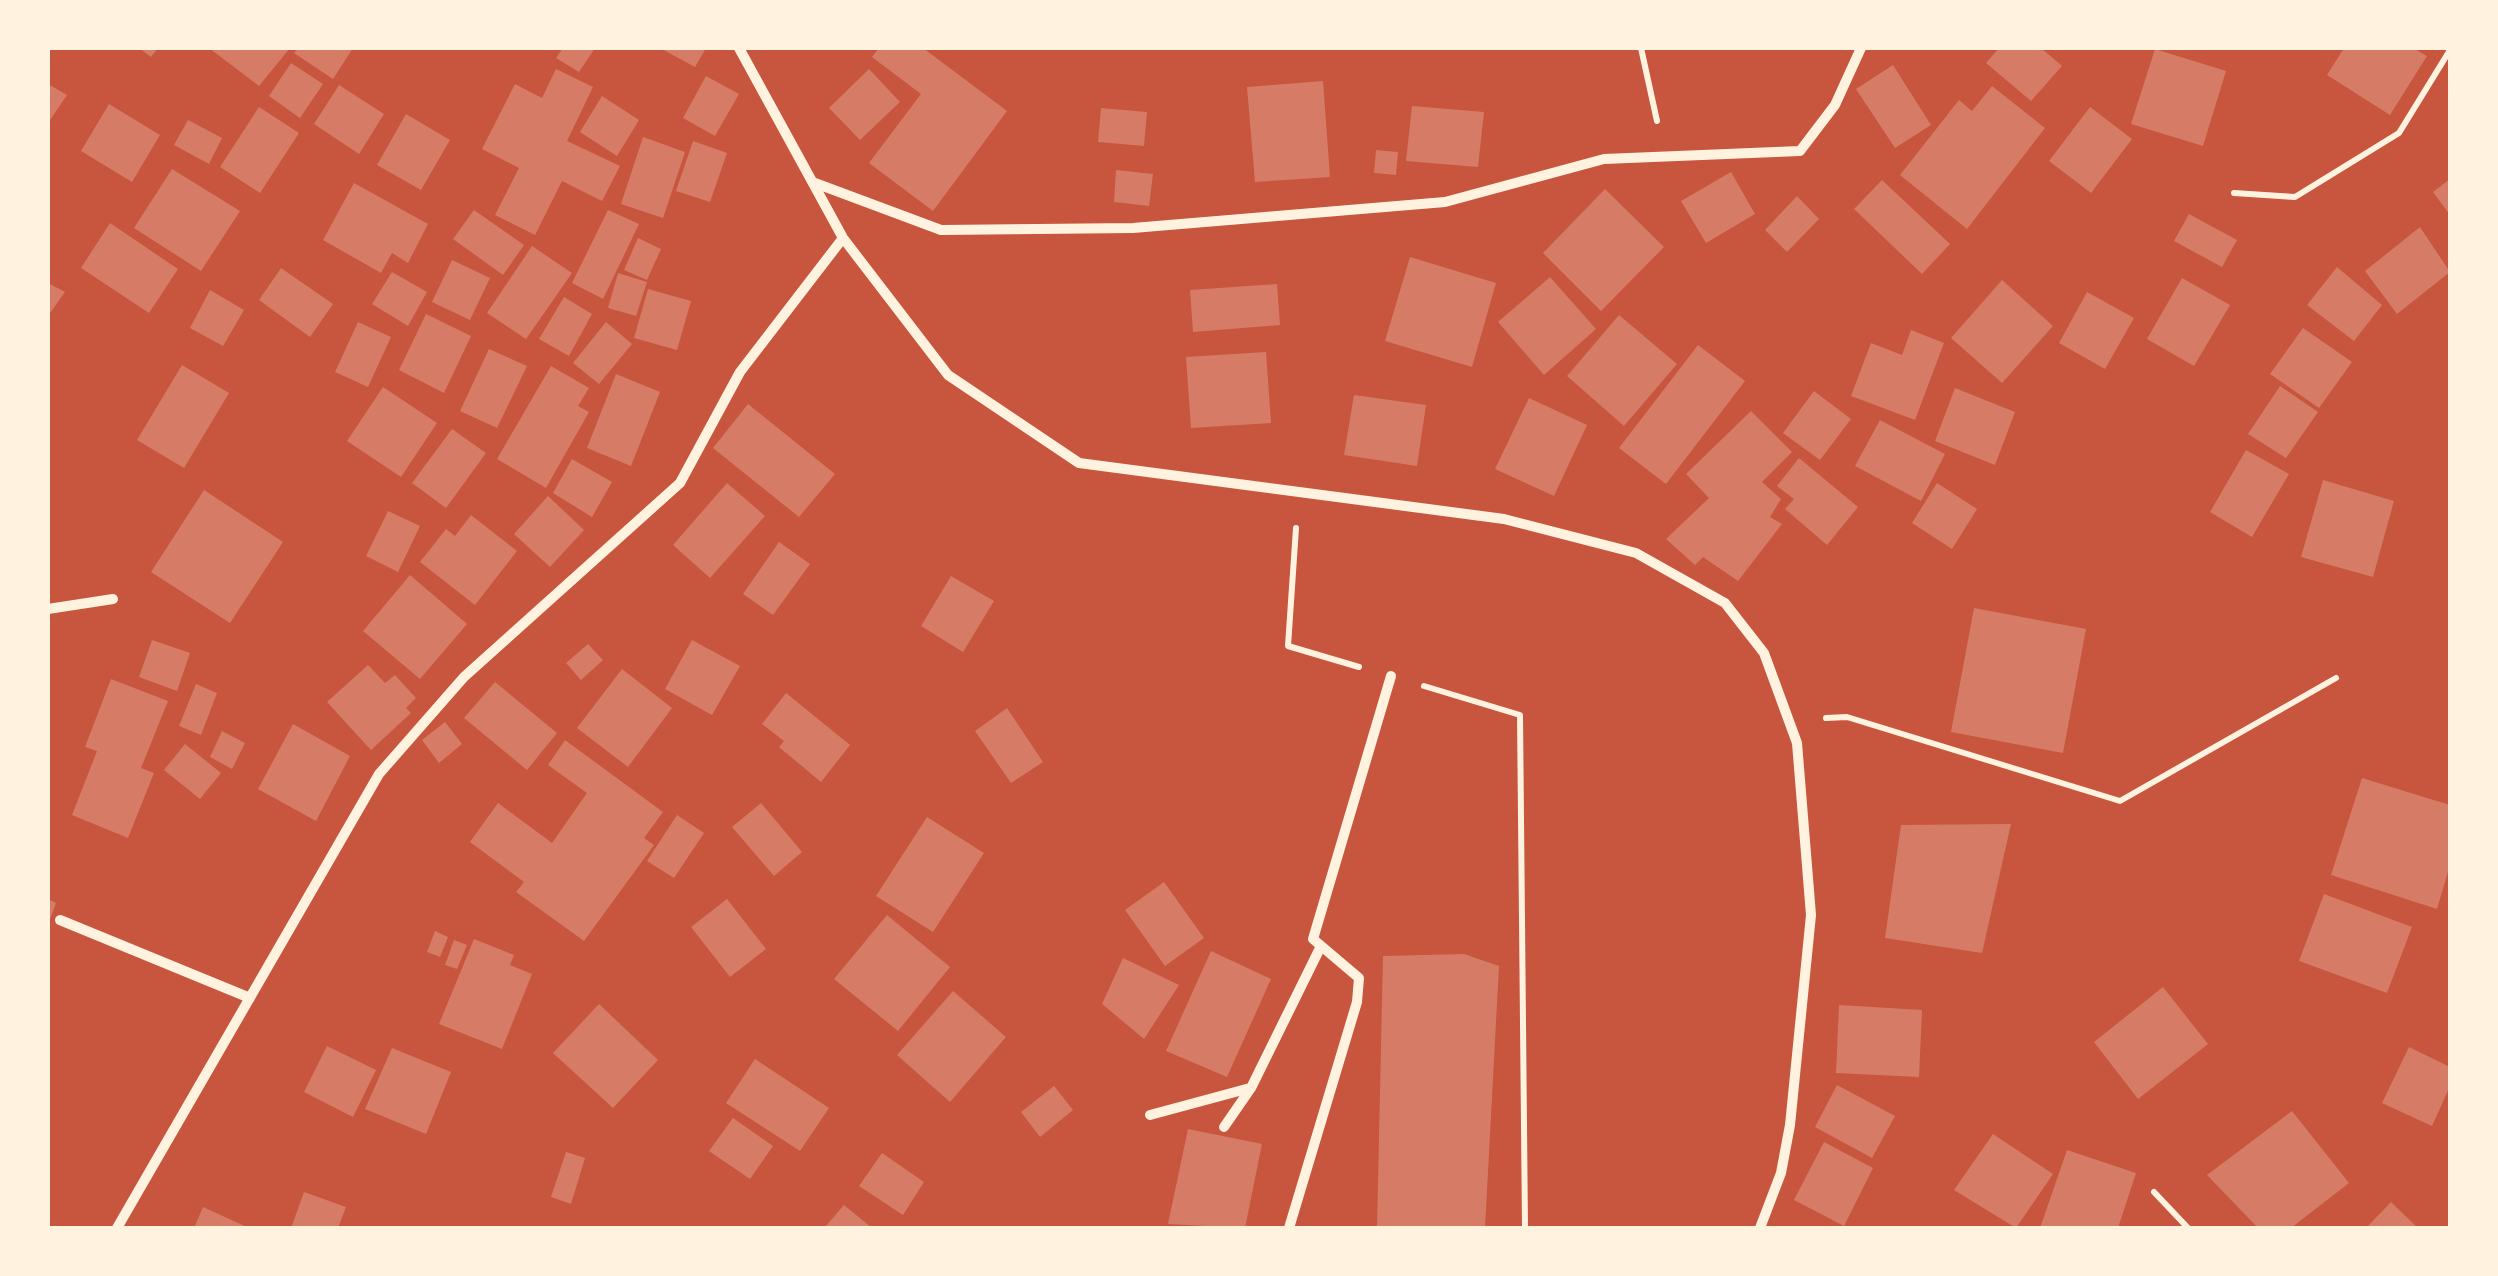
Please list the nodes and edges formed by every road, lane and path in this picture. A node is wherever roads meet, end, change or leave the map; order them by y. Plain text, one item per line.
1 (739, 48) edge
2 (1641, 48) edge
3 (1861, 48) edge
4 (2450, 50) edge
5 (1665, 156) junction
6 (814, 182) junction
7 (2234, 193) dead end
8 (843, 238) junction
9 (1299, 495) junction
10 (113, 600) dead end
11 (48, 609) edge
12 (1390, 676) junction
13 (2336, 678) dead end
14 (1790, 718) junction
15 (60, 920) dead end
16 (1321, 946) junction
17 (250, 998) junction
18 (1251, 1088) junction
19 (1150, 1115) dead end
20 (1224, 1126) dead end
21 (2154, 1192) dead end
22 (116, 1228) edge
23 (1290, 1228) edge
24 (1525, 1228) edge
25 (1760, 1228) edge
26 (2188, 1228) edge

1 - 6 street
2 - 5 path
3 - 5 street
4 - 7 path
5 - 6 street
6 - 8 street
8 - 9 street
8 - 17 street
9 - 12 path
9 - 14 street
10 - 11 street
12 - 16 street
12 - 24 path
13 - 14 path
14 - 25 street
15 - 17 street
16 - 18 street
16 - 23 street
17 - 22 street
18 - 19 street
18 - 20 street
21 - 26 path

